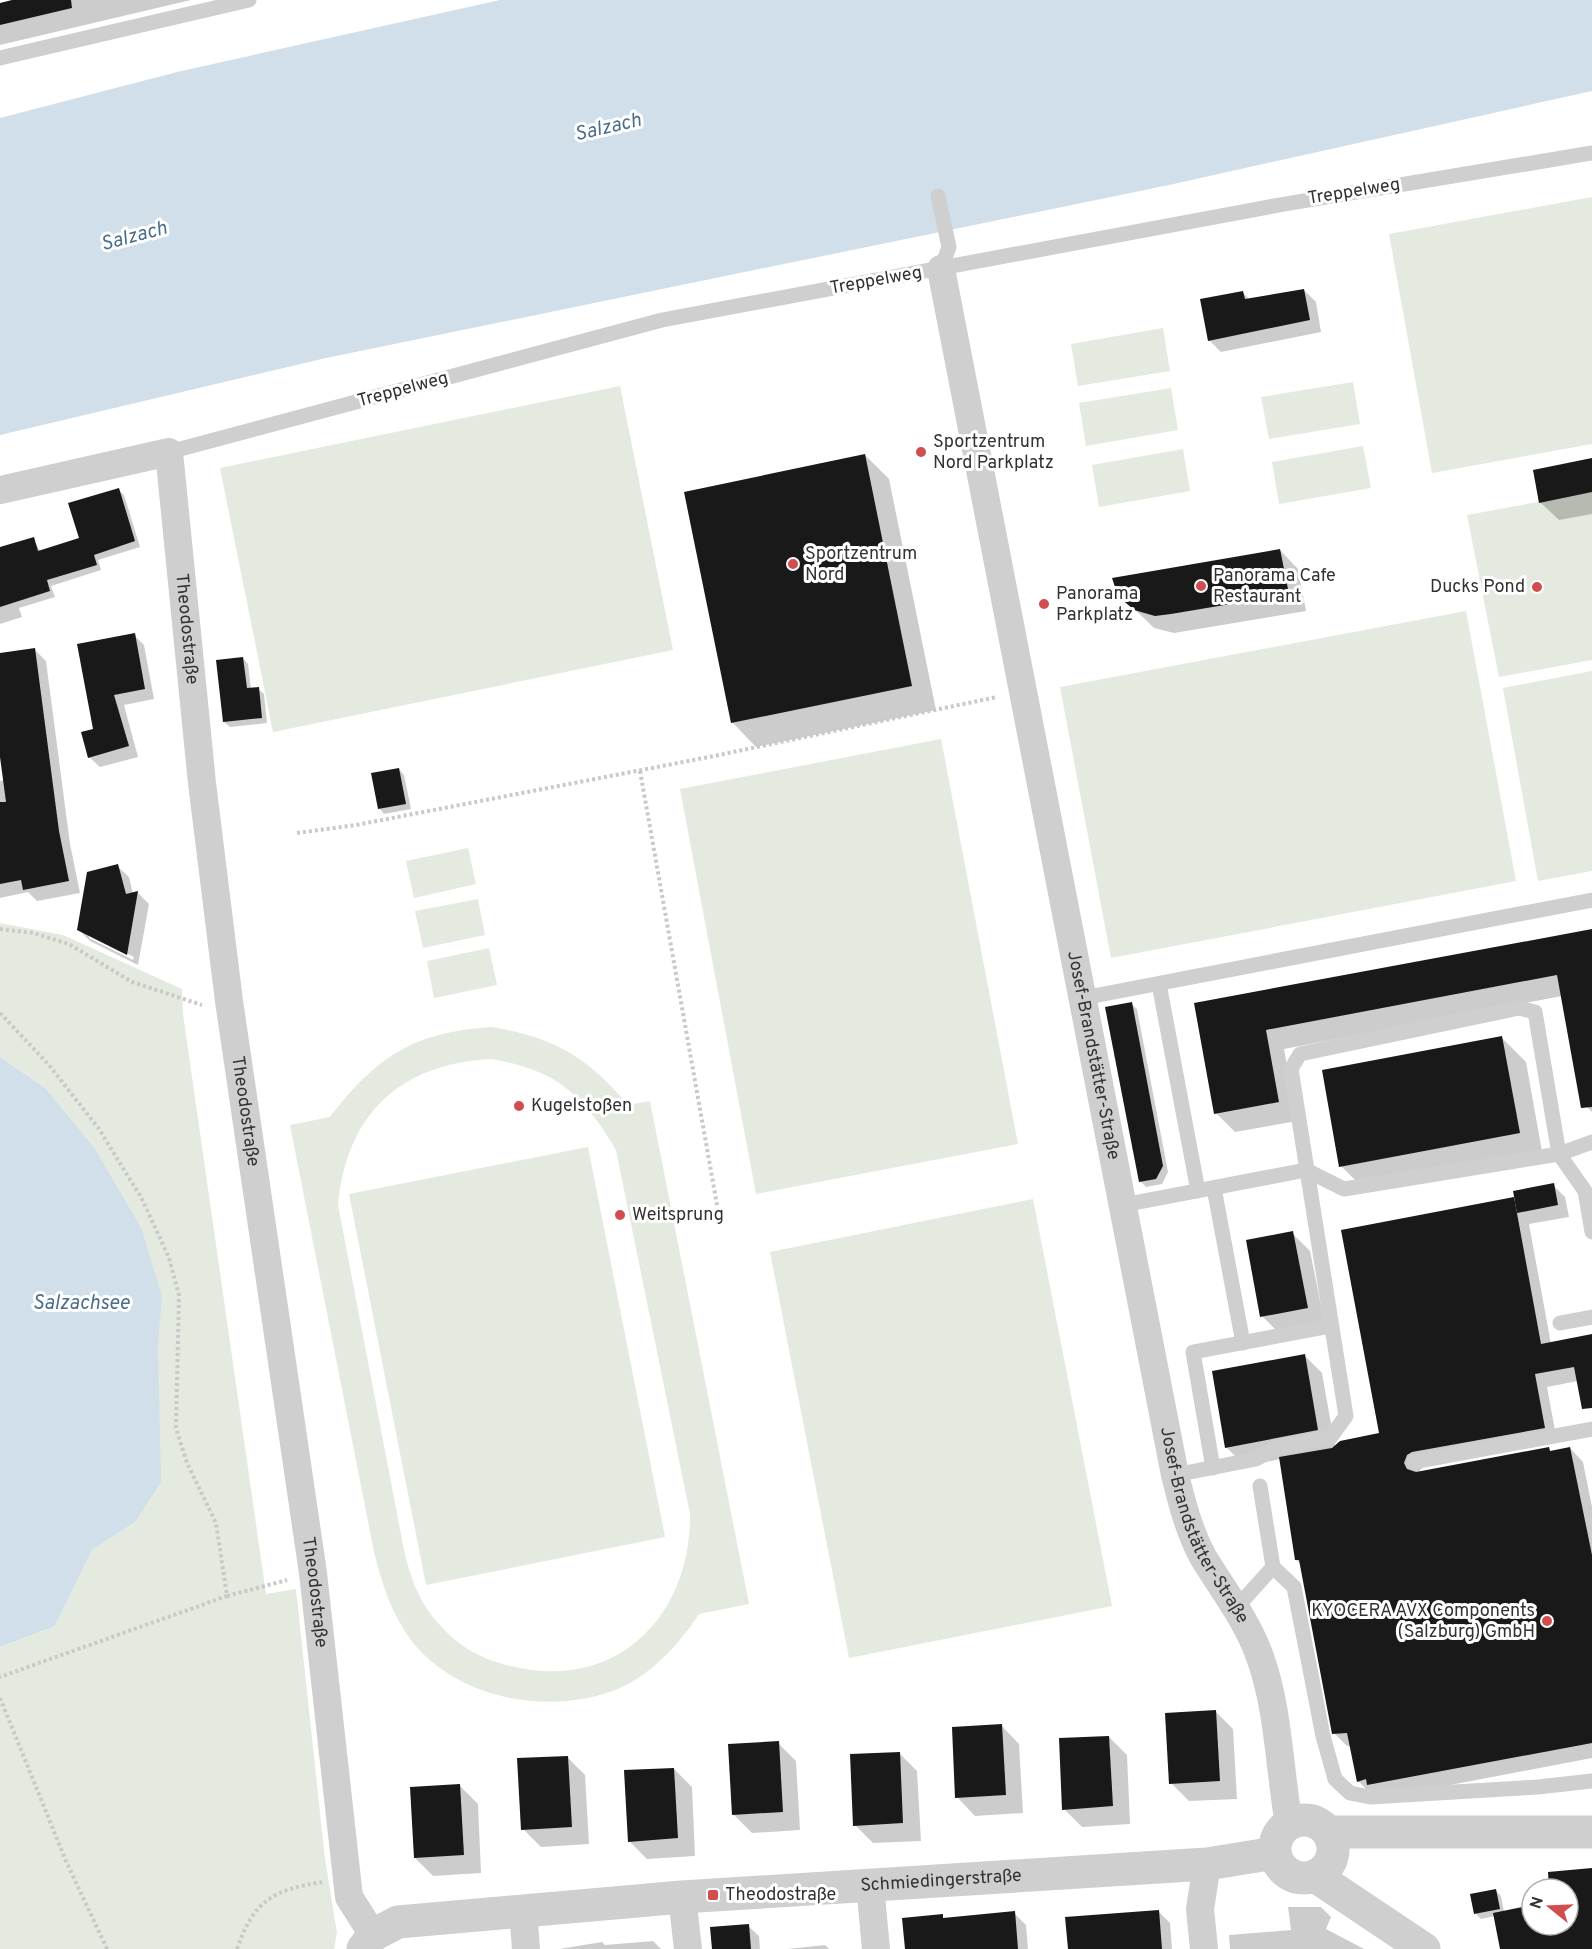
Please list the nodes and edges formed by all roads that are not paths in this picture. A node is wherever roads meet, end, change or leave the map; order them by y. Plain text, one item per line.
1 (249, 0) edge
2 (0, 58) edge
3 (1592, 153) edge
4 (938, 196) dead end
5 (941, 269) junction
6 (169, 452) junction
7 (0, 490) edge
8 (1592, 900) edge
9 (1159, 984) junction
10 (1083, 998) junction
11 (1592, 1142) edge
12 (1559, 1154) junction
13 (1306, 1170) junction
14 (1214, 1188) junction
15 (1198, 1191) junction
16 (1124, 1205) junction
17 (1592, 1232) edge
18 (1592, 1317) edge
19 (1560, 1323) dead end
20 (1331, 1326) junction
21 (1243, 1343) junction
22 (1592, 1429) edge
23 (1414, 1461) dead end
24 (1213, 1468) junction
25 (1174, 1475) junction
26 (1260, 1486) dead end
27 (1273, 1567) junction
28 (1237, 1607) junction
29 (1592, 1782) edge
30 (1289, 1824) junction
31 (1328, 1832) junction
32 (1592, 1832) edge
33 (1275, 1853) junction
34 (1207, 1864) junction
35 (1315, 1876) junction
36 (870, 1885) junction
37 (682, 1897) junction
38 (523, 1910) junction
39 (368, 1942) edge
40 (526, 1949) edge
41 (688, 1949) edge
42 (876, 1949) edge
43 (1204, 1949) edge
44 (1424, 1949) edge

1 - 2 lane
3 - 5 lane, Treppelweg
4 - 5 lane
5 - 6 lane, Treppelweg
5 - 10 street, Josef-Brandstätter-Straße
6 - 7 street
6 - 39 street, Theodostraße
8 - 9 lane
9 - 10 lane
9 - 15 lane
10 - 16 street, Josef-Brandstätter-Straße
11 - 12 lane
12 - 13 lane
12 - 13 lane
12 - 17 lane
13 - 14 lane
13 - 20 lane
14 - 15 lane
14 - 21 lane
15 - 16 lane
16 - 25 street, Josef-Brandstätter-Straße
18 - 19 lane
20 - 21 lane
20 - 24 lane
21 - 24 lane
22 - 23 lane
24 - 25 lane
25 - 28 street, Josef-Brandstätter-Straße
26 - 27 lane
27 - 28 lane
27 - 29 lane
28 - 30 street, Josef-Brandstätter-Straße
30 - 31 street
30 - 33 street
31 - 32 street
31 - 35 street
33 - 34 street, Schmiedingerstraße
33 - 35 street
34 - 36 street, Schmiedingerstraße
34 - 43 street
35 - 44 street
36 - 37 street, Schmiedingerstraße
36 - 42 street
37 - 38 street, Schmiedingerstraße
37 - 41 street
38 - 39 street, Schmiedingerstraße
38 - 40 street

